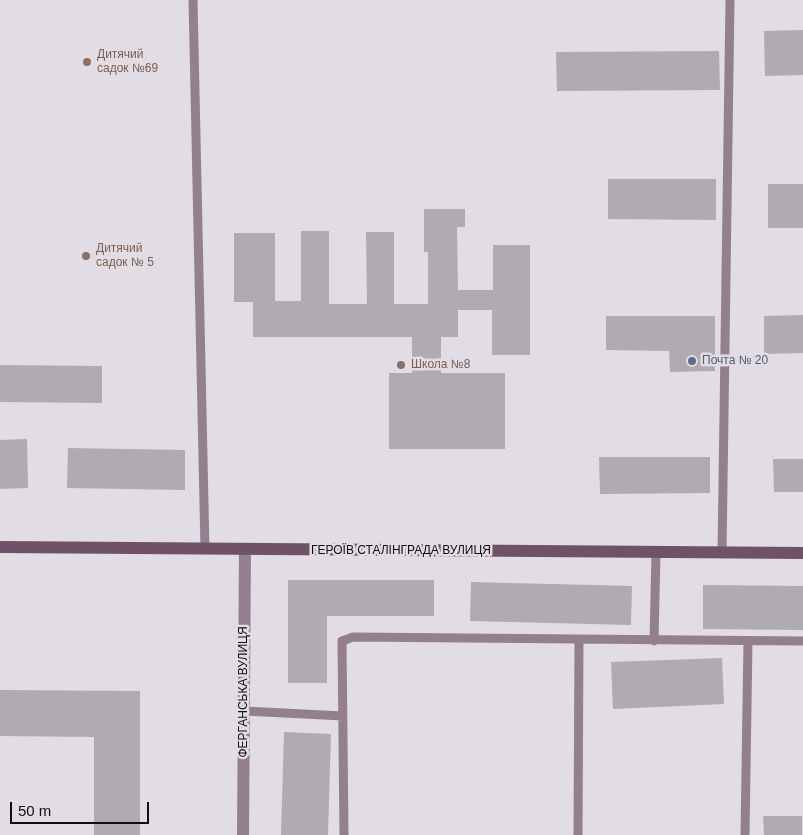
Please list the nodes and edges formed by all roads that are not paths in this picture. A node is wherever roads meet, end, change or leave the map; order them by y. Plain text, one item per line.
1 (193, 0) edge
2 (730, 0) edge
3 (0, 547) edge
4 (205, 549) junction
5 (245, 549) junction
6 (656, 552) junction
7 (722, 553) junction
8 (803, 553) edge
9 (579, 640) junction
10 (654, 641) junction
11 (748, 641) junction
12 (803, 641) edge
13 (244, 712) junction
14 (343, 716) junction
15 (243, 835) edge
16 (344, 835) edge
17 (578, 835) edge
18 (744, 835) edge

1 - 4 lane
2 - 7 lane
3 - 4 main road, ГЕРОЇВ СТАЛІНГРАДА ВУЛИЦЯ
4 - 5 main road, ГЕРОЇВ СТАЛІНГРАДА ВУЛИЦЯ
5 - 6 main road, ГЕРОЇВ СТАЛІНГРАДА ВУЛИЦЯ
5 - 13 street, ФЕРГАНСЬКА ВУЛИЦЯ
6 - 7 main road, ГЕРОЇВ СТАЛІНГРАДА ВУЛИЦЯ
6 - 10 lane
7 - 8 main road, ГЕРОЇВ СТАЛІНГРАДА ВУЛИЦЯ
9 - 10 lane
9 - 14 lane
9 - 17 lane
10 - 11 lane
11 - 12 lane
11 - 18 lane
13 - 14 lane
13 - 15 street, ФЕРГАНСЬКА ВУЛИЦЯ
14 - 16 lane

